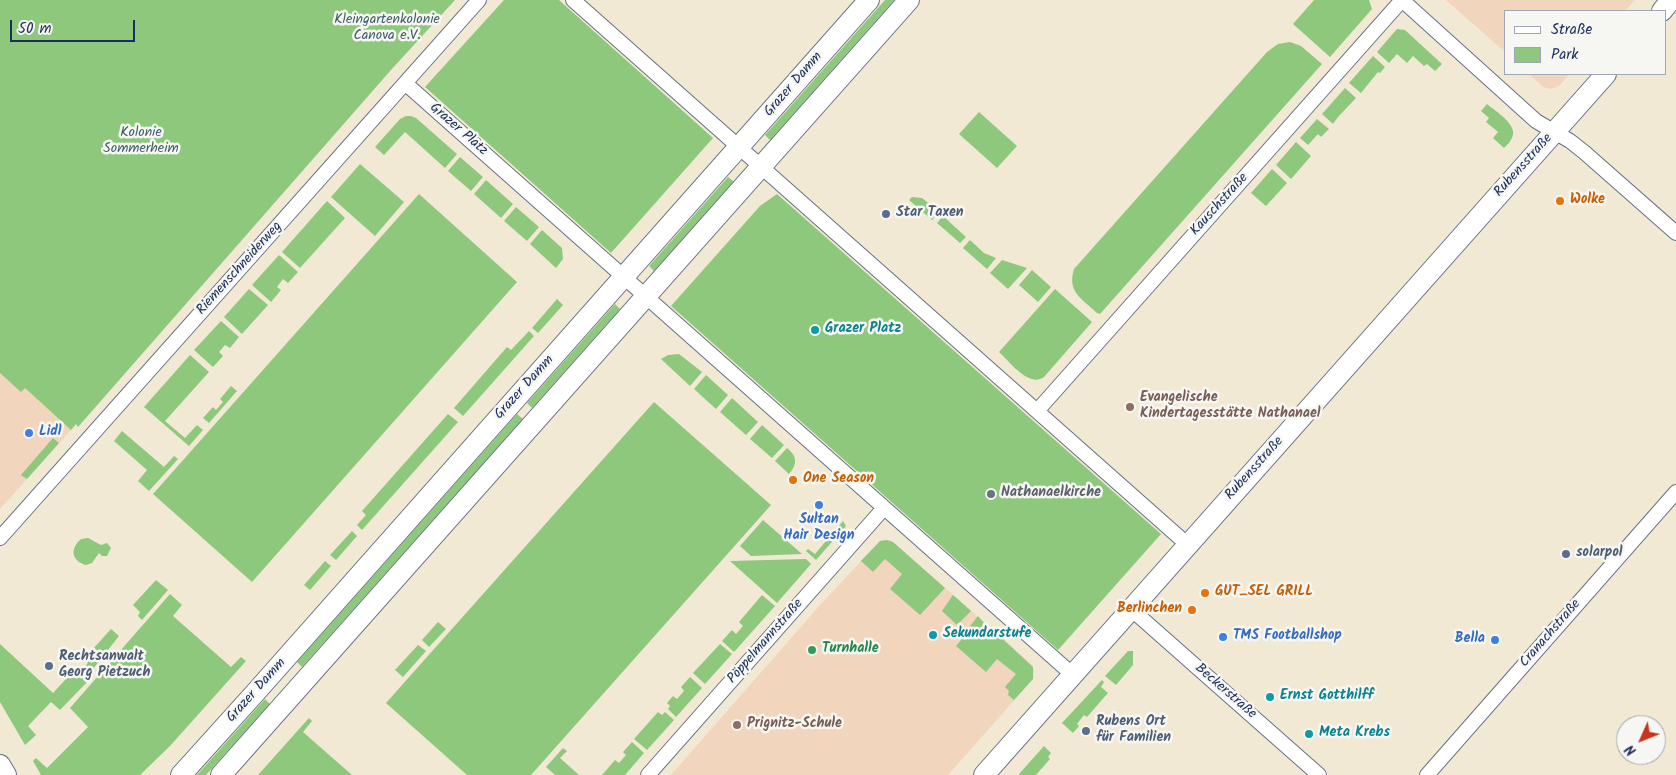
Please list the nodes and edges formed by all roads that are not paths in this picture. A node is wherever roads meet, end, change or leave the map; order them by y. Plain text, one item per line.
1 (479, 0) edge
2 (573, 0) edge
3 (869, 0) edge
4 (910, 0) edge
5 (1402, 0) edge
6 (1672, 0) edge
7 (1663, 10) edge
8 (1605, 75) edge
9 (405, 83) junction
10 (1555, 132) junction
11 (740, 147) junction
12 (761, 166) junction
13 (1676, 233) edge
14 (624, 277) junction
15 (646, 296) junction
16 (1037, 411) junction
17 (1676, 492) edge
18 (884, 508) junction
19 (0, 538) edge
20 (1188, 546) junction
21 (1131, 610) junction
22 (272, 674) junction
23 (1073, 675) junction
24 (294, 693) junction
25 (0, 765) edge
26 (6, 775) edge
27 (181, 775) edge
28 (222, 775) edge
29 (648, 775) edge
30 (984, 775) edge
31 (1319, 775) edge
32 (1427, 775) edge

1 - 9 street, Riemenschneiderweg
2 - 11 street
3 - 11 main road, Grazer Damm
4 - 12 main road, Grazer Damm
5 - 10 street
5 - 16 street, Kauschstraße
6 - 7 main road
8 - 10 main road, Rubensstraße
9 - 14 street, Grazer Platz
9 - 19 street, Riemenschneiderweg
10 - 13 street
10 - 20 main road, Rubensstraße
11 - 12 street
11 - 14 main road, Grazer Damm
12 - 15 main road, Grazer Damm
12 - 16 street
14 - 15 street, Grazer Platz
14 - 22 main road, Grazer Damm
15 - 18 street, Grazer Platz
15 - 24 main road, Grazer Damm
16 - 20 street
17 - 32 street, Cranachstraße
18 - 23 street, Grazer Platz
18 - 29 street, Pöppelmannstraße
20 - 21 main road, Rubensstraße
21 - 23 main road, Rubensstraße
21 - 31 street, Beckerstraße
22 - 24 main road
22 - 27 main road, Grazer Damm
23 - 30 main road, Rubensstraße
24 - 28 main road, Grazer Damm
25 - 26 main road

